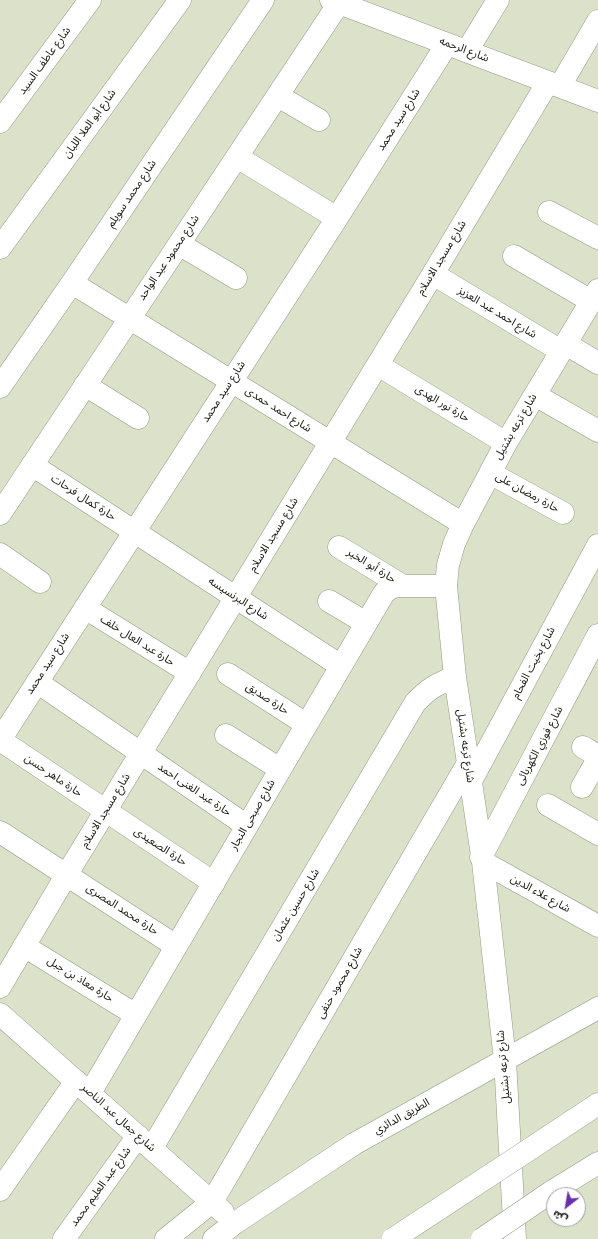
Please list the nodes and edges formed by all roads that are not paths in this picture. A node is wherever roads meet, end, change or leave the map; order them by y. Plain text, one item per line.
1 (90, 0) edge
2 (180, 0) edge
3 (263, 0) edge
4 (498, 0) edge
5 (335, 2) edge
6 (369, 6) edge
7 (598, 21) edge
8 (457, 48) junction
9 (554, 84) junction
10 (278, 96) junction
11 (598, 101) edge
12 (319, 120) dead end
13 (0, 122) edge
14 (237, 157) junction
15 (549, 212) dead end
16 (337, 218) junction
17 (598, 238) edge
18 (179, 244) junction
19 (0, 248) edge
20 (514, 256) dead end
21 (433, 274) junction
22 (236, 278) dead end
23 (72, 283) junction
24 (594, 296) edge
25 (129, 319) junction
26 (564, 347) junction
27 (598, 363) edge
28 (378, 365) junction
29 (231, 382) junction
30 (85, 385) junction
31 (0, 387) edge
32 (535, 395) junction
33 (138, 418) dead end
34 (598, 431) edge
35 (330, 443) junction
36 (506, 443) junction
37 (32, 465) junction
38 (490, 473) junction
39 (563, 513) dead end
40 (0, 514) edge
41 (463, 524) junction
42 (134, 531) junction
43 (598, 545) edge
44 (339, 547) dead end
45 (0, 554) edge
46 (40, 582) dead end
47 (402, 586) junction
48 (446, 586) junction
49 (236, 597) junction
50 (329, 601) dead end
51 (85, 608) junction
52 (366, 623) junction
53 (598, 635) edge
54 (341, 666) junction
55 (190, 673) junction
56 (228, 674) dead end
57 (456, 677) junction
58 (37, 682) junction
59 (306, 724) junction
60 (226, 735) dead end
61 (0, 740) edge
62 (141, 753) junction
63 (593, 754) edge
64 (280, 769) junction
65 (469, 772) junction
66 (582, 786) dead end
67 (548, 805) dead end
68 (106, 811) junction
69 (247, 826) junction
70 (0, 832) edge
71 (598, 834) edge
72 (482, 860) junction
73 (67, 874) junction
74 (214, 882) junction
75 (598, 926) edge
76 (24, 946) junction
77 (176, 946) junction
78 (0, 987) edge
79 (598, 1008) edge
80 (136, 1015) junction
81 (3, 1024) edge
82 (505, 1060) junction
83 (83, 1087) junction
84 (598, 1104) edge
85 (145, 1142) junction
86 (598, 1163) edge
87 (0, 1190) edge
88 (212, 1202) junction
89 (235, 1223) junction
90 (64, 1239) edge
91 (166, 1239) edge
92 (214, 1239) edge
93 (393, 1239) edge
94 (482, 1239) edge
95 (516, 1239) edge

1 - 13 main road, شارع عاطف السيد
2 - 19 main road, شارع أبو العلا اللبان
3 - 23 main road, شارع محمد سويلم
4 - 8 main road, شارع سيد محمد
5 - 6 main road, شارع الرحمه
5 - 10 main road, شارع محمود عبد الواحد
6 - 8 main road, شارع الرحمه
7 - 9 main road, شارع مسجد الاسلام
8 - 9 main road, شارع الرحمه
8 - 16 main road, شارع سيد محمد
9 - 11 main road, شارع الرحمه
9 - 21 main road, شارع مسجد الاسلام
10 - 12 main road
10 - 14 main road, شارع محمود عبد الواحد
14 - 16 main road
14 - 18 main road, شارع محمود عبد الواحد
15 - 17 main road
16 - 29 main road, شارع سيد محمد
18 - 22 main road
18 - 25 main road, شارع محمود عبد الواحد
20 - 24 main road
21 - 26 main road, شارع احمد عبد العزيز
21 - 28 main road, شارع مسجد الاسلام
23 - 25 main road, شارع احمد حمدى
23 - 31 main road, شارع محمد سويلم
24 - 26 main road, شارع ترعه بشتيل
25 - 29 main road, شارع احمد حمدى
25 - 30 main road, شارع محمود عبد الواحد
26 - 27 main road, شارع احمد عبد العزيز
26 - 32 main road, شارع ترعه بشتيل
28 - 35 main road, شارع مسجد الاسلام
28 - 36 main road, حارة نور الهدى
29 - 35 main road, شارع احمد حمدى
29 - 42 main road, شارع سيد محمد
30 - 33 main road
30 - 37 main road, شارع محمود عبد الواحد
32 - 34 main road
32 - 36 main road, شارع ترعه بشتيل
35 - 41 main road, شارع احمد حمدى
35 - 49 main road, شارع مسجد الاسلام
36 - 38 main road, شارع ترعه بشتيل
37 - 40 main road, شارع محمود عبد الواحد
37 - 42 main road, حارة كمال فرحات
38 - 39 main road, حارة رمضان على
38 - 41 main road, شارع ترعه بشتيل
41 - 48 main road, شارع ترعه بشتيل
42 - 49 main road, شارع البرنسيسه
42 - 51 main road, شارع سيد محمد
43 - 65 main road, شارع بخيت الفحام
44 - 47 main road, حارة أبو الخير
45 - 46 main road
47 - 48 main road, شارع صبحى النجار
47 - 52 main road, شارع صبحى النجار
48 - 57 main road, شارع ترعه بشتيل
49 - 54 main road, شارع البرنسيسه
49 - 55 main road, شارع مسجد الاسلام
50 - 52 main road
51 - 55 main road, حارة عبد العال خلف
51 - 58 main road, شارع سيد محمد
52 - 54 main road, شارع صبحى النجار
53 - 72 main road, شارع فوزي الكهربائى
54 - 59 main road, شارع صبحى النجار
55 - 62 main road, شارع مسجد الاسلام
56 - 59 main road, حارة صديق
57 - 65 main road, شارع ترعه بشتيل
57 - 85 main road, شارع حسين عثمان
58 - 61 main road, شارع سيد محمد
58 - 62 main road, حارة عبد الغنى احمد
59 - 64 main road, شارع صبحى النجار
60 - 64 main road
61 - 68 main road, حارة ماهر حسن
62 - 68 main road, شارع مسجد الاسلام
62 - 69 main road, حارة عبد الغنى احمد
63 - 66 main road
64 - 69 main road, شارع صبحى النجار
65 - 72 main road, شارع ترعه بشتيل
65 - 88 main road, شارع محمود حنفى
67 - 71 main road
68 - 73 main road, شارع مسجد الاسلام
68 - 74 main road, حارة الصعيدى
69 - 74 main road, شارع صبحى النجار
70 - 73 main road, حارة محمد المصرى
72 - 75 main road, شارع علاء الدين
72 - 82 main road, شارع ترعه بشتيل
73 - 76 main road, شارع مسجد الاسلام
73 - 77 main road, حارة محمد المصرى
74 - 77 main road, شارع صبحى النجار
76 - 78 main road, شارع مسجد الاسلام
76 - 80 main road, حارة معاذ بن جبل
77 - 80 main road, شارع صبحى النجار
79 - 82 main road, الطريق الدائري
80 - 83 main road, شارع صبحى النجار
81 - 83 main road, شارع جمال عبد الناصر
82 - 89 main road, الطريق الدائري
82 - 95 main road, شارع ترعه بشتيل
83 - 85 main road, شارع جمال عبد الناصر
83 - 87 main road, شارع صبحى النجار
84 - 93 main road, bridge
85 - 88 main road, شارع جمال عبد الناصر
85 - 90 main road, شارع عبد العليم محمد
86 - 94 main road, bridge
88 - 89 main road, شارع جمال عبد الناصر
88 - 91 main road
89 - 92 main road, الطريق الدائري

